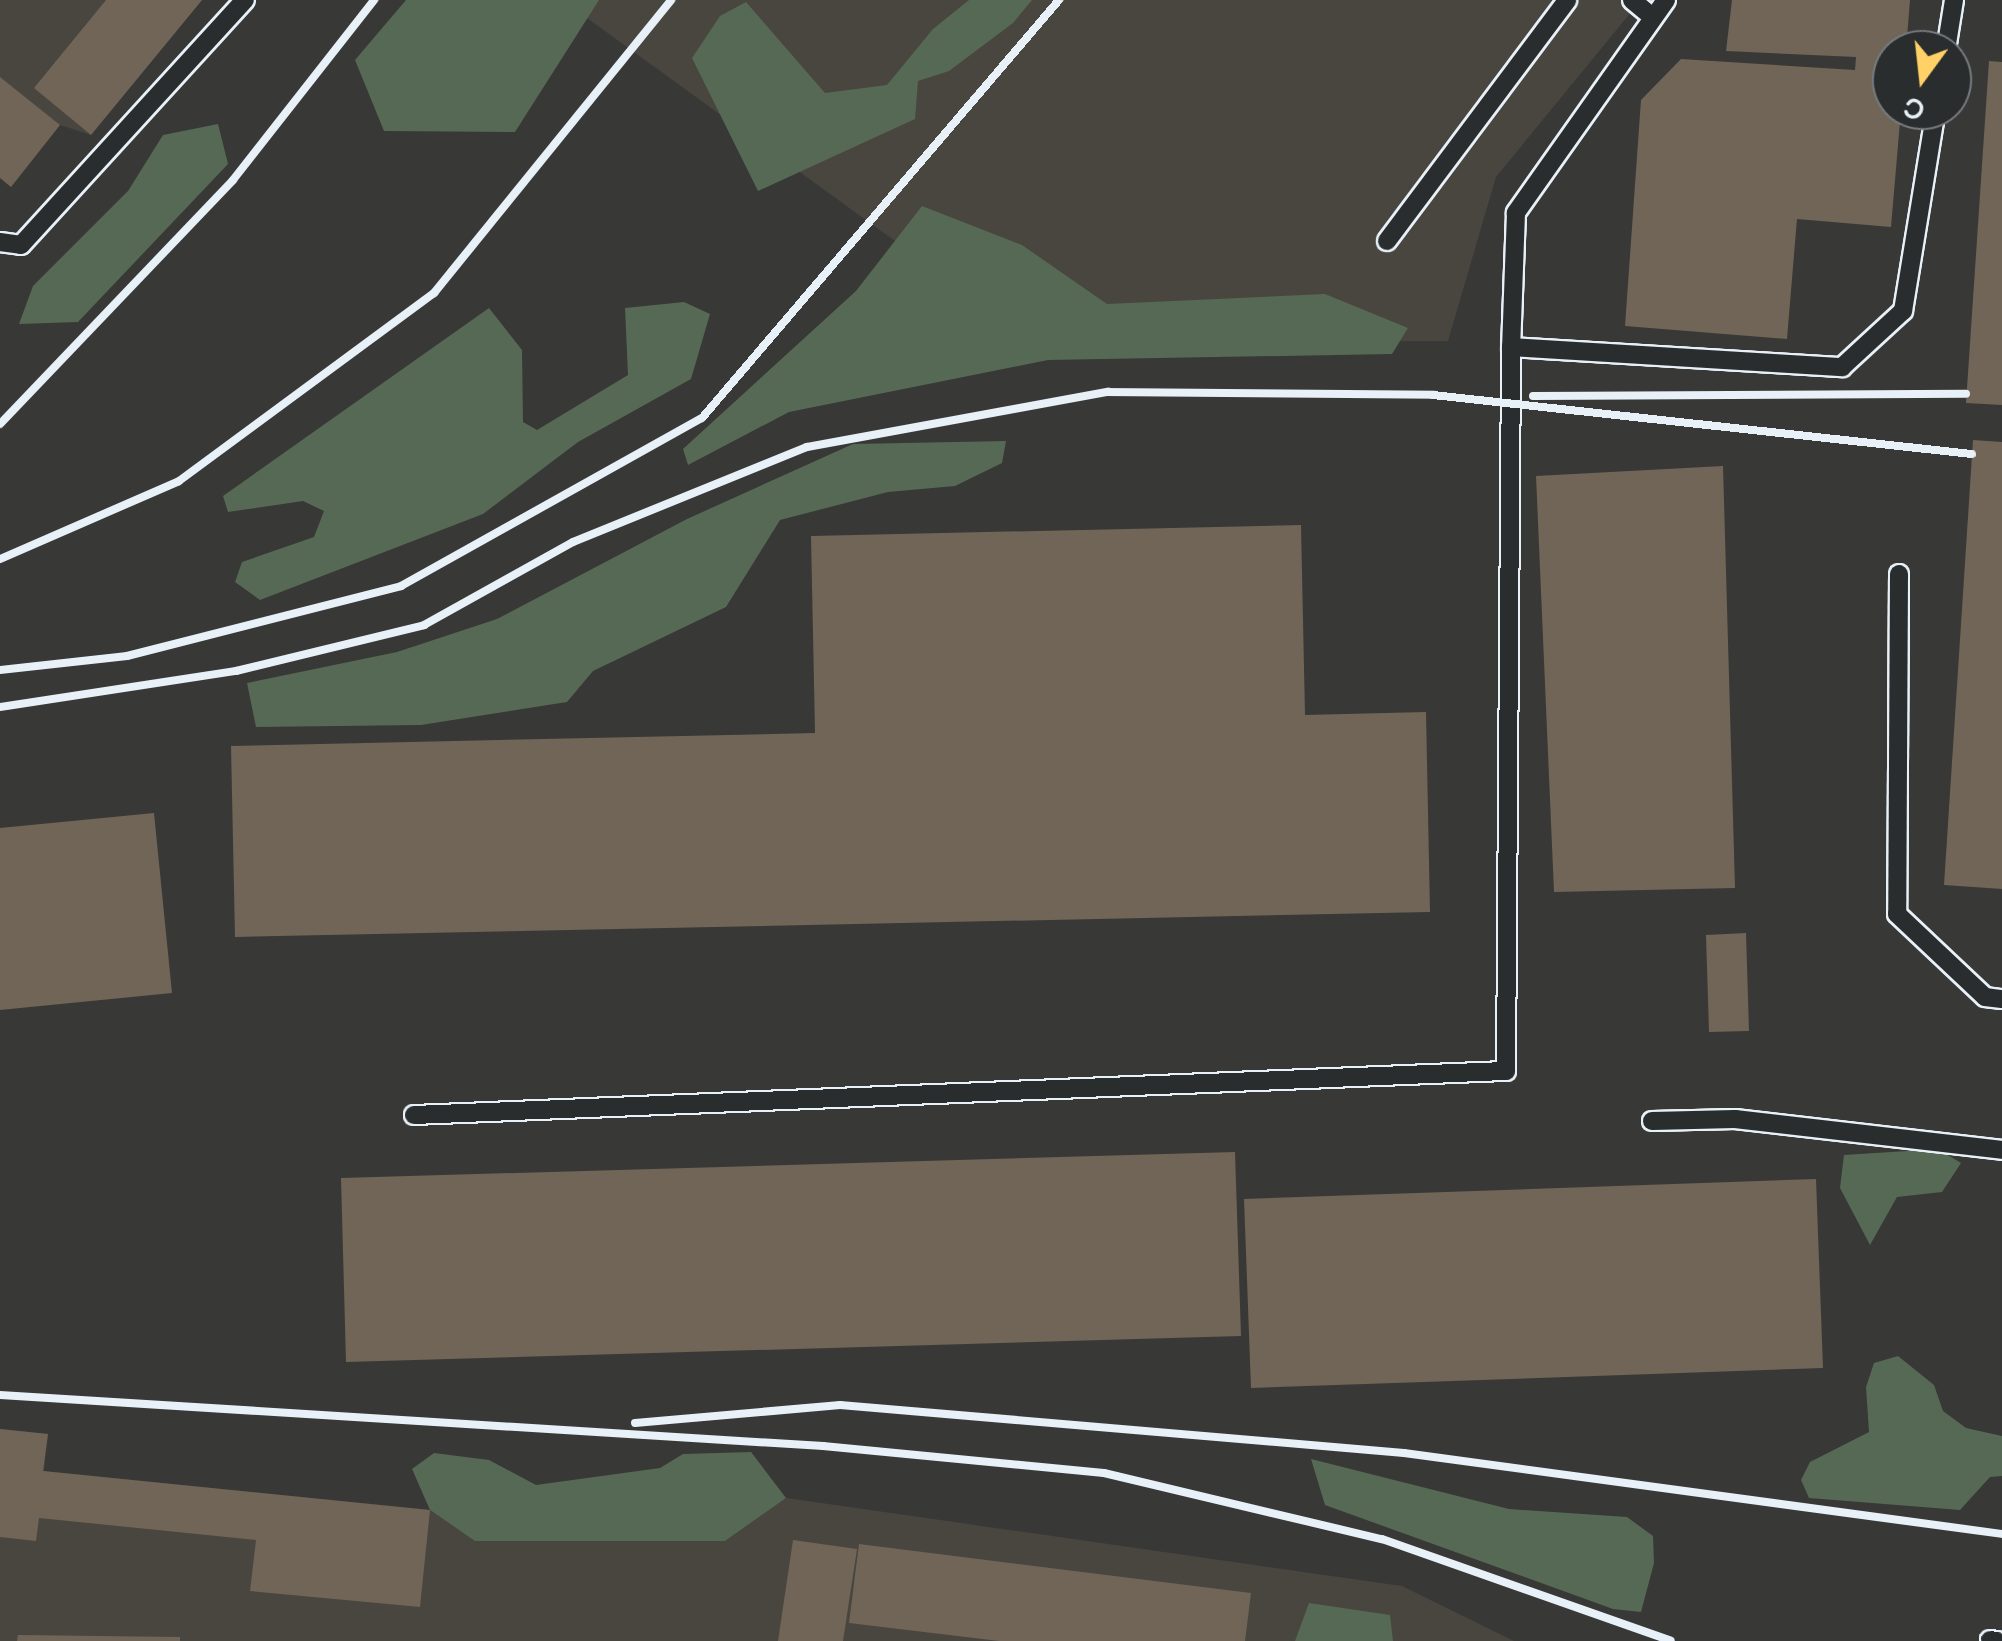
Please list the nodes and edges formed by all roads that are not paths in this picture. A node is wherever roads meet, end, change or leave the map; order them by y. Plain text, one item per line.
1 (244, 0) edge
2 (1567, 0) edge
3 (1632, 0) edge
4 (1666, 0) edge
5 (1954, 0) edge
6 (1652, 17) junction
7 (1949, 30) edge
8 (1933, 130) edge
9 (1387, 241) dead end
10 (0, 242) edge
11 (1512, 347) junction
12 (1899, 574) dead end
13 (2002, 999) edge
14 (414, 1115) dead end
15 (1652, 1121) dead end
16 (2002, 1150) edge

1 - 10 lane
2 - 9 lane
3 - 6 lane
4 - 6 lane
5 - 7 lane
6 - 11 lane
8 - 11 lane
11 - 14 lane
12 - 13 lane
15 - 16 lane

